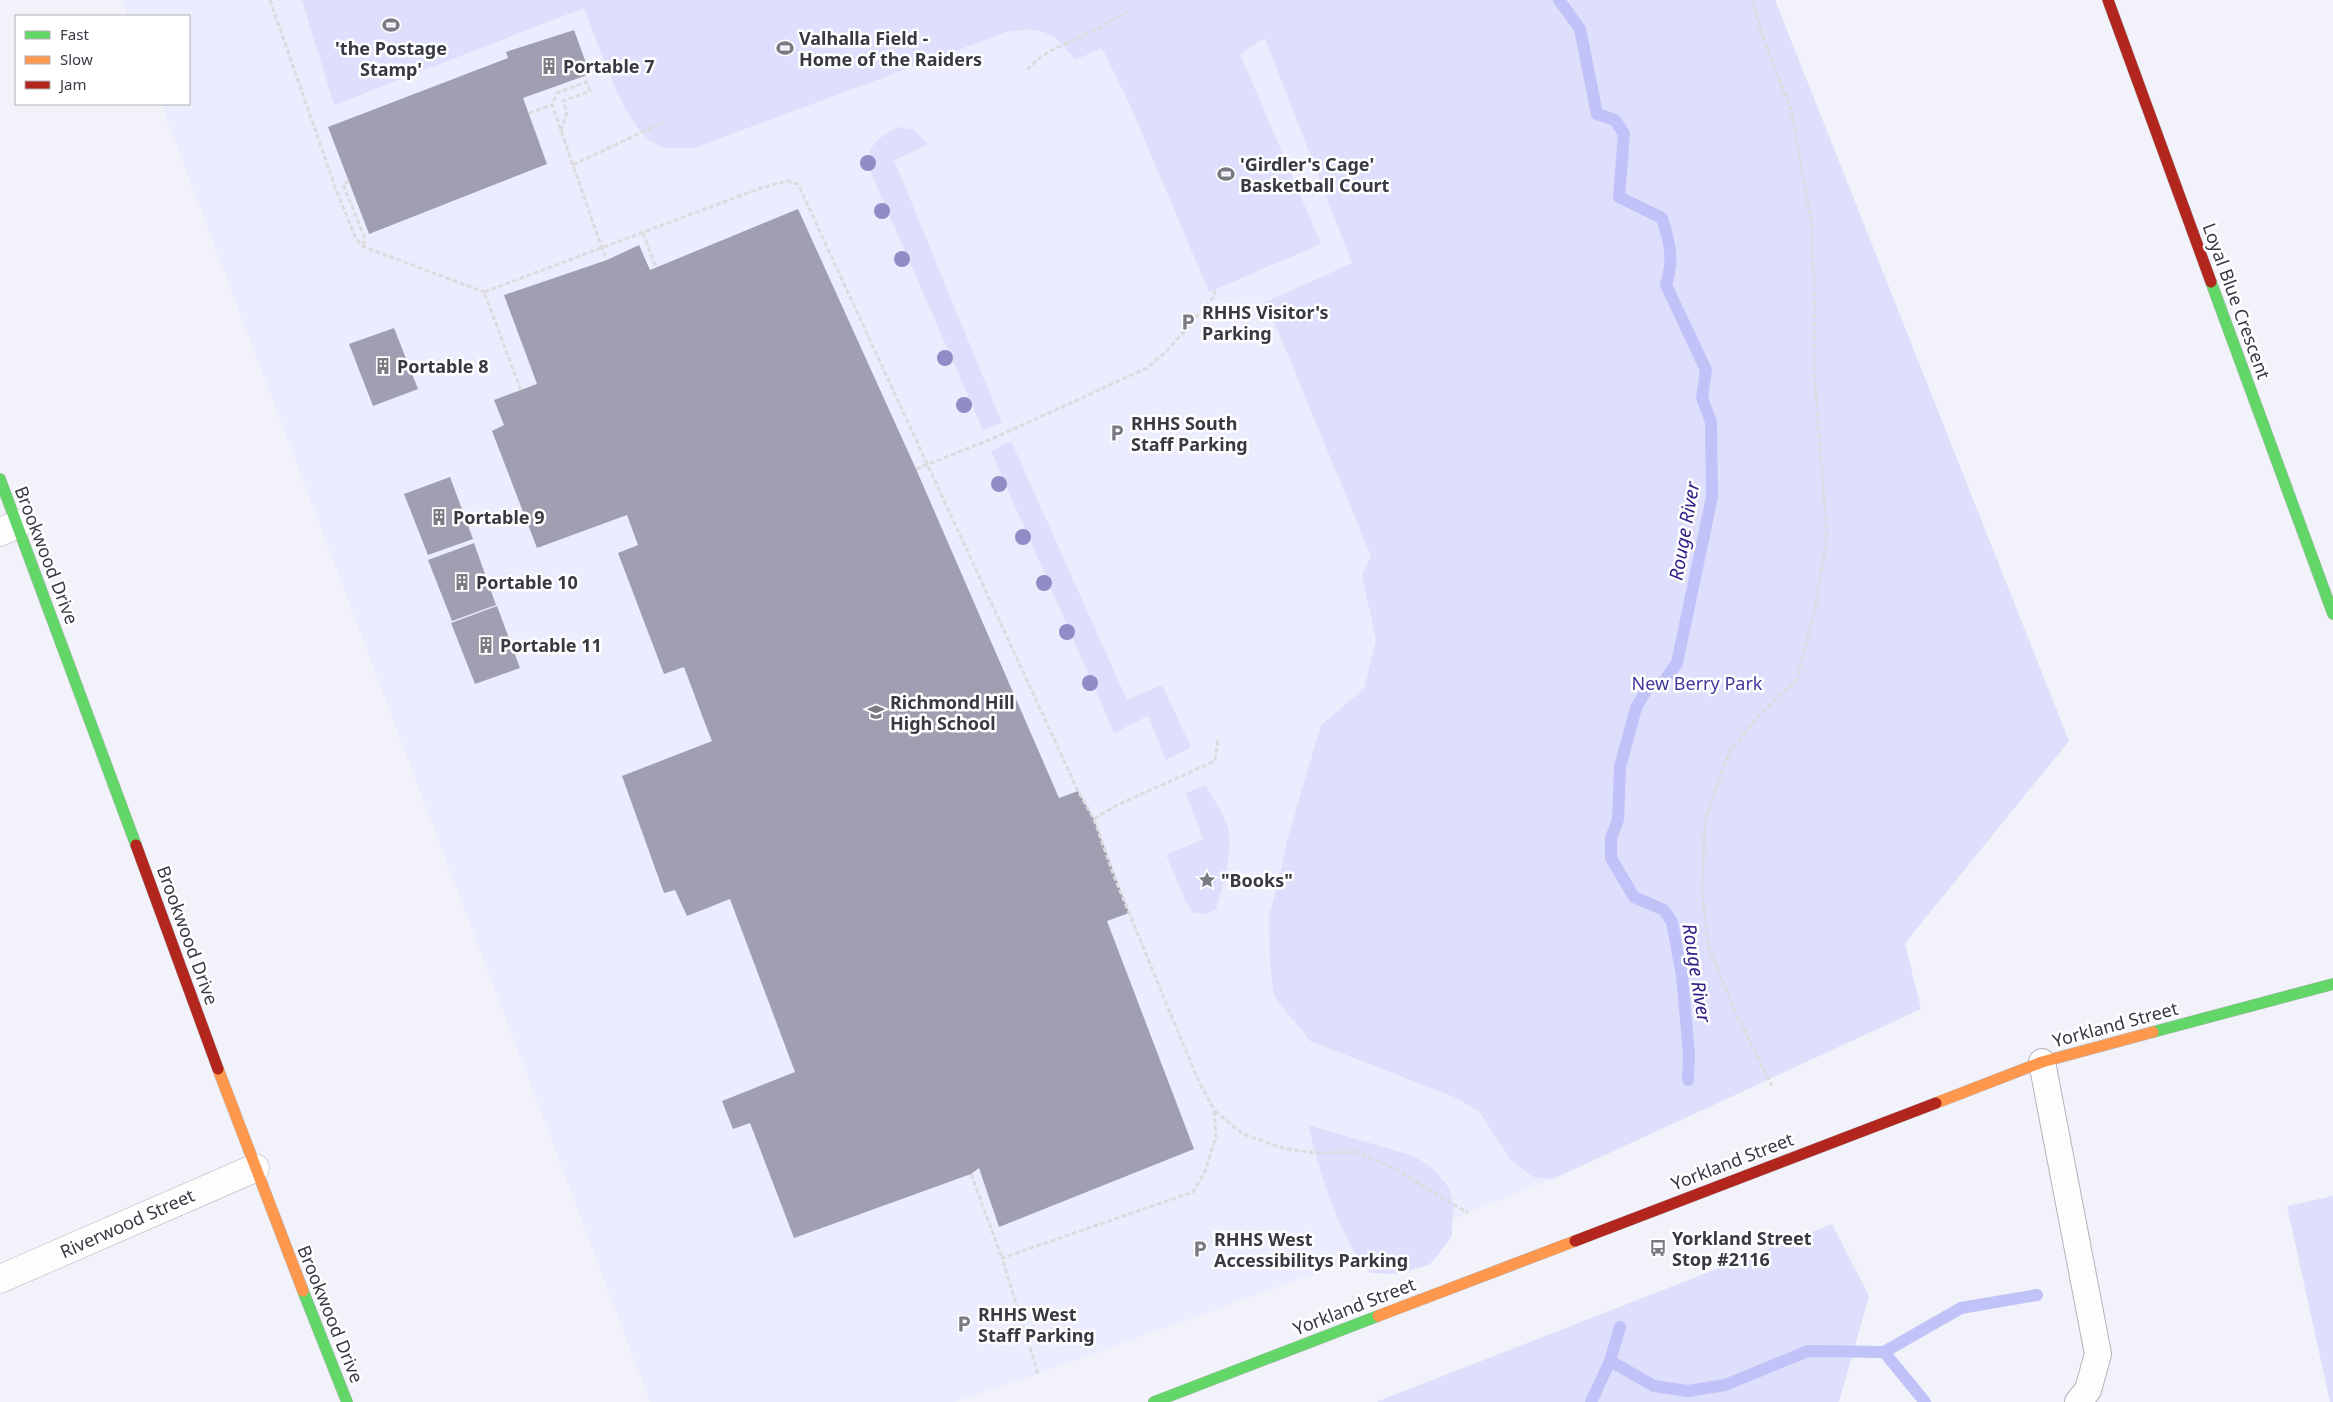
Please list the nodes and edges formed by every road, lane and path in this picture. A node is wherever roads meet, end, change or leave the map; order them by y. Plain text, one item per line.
1 (270, 0) edge
2 (1752, 0) edge
3 (2108, 0) edge
4 (1127, 12) dead end
5 (1027, 70) dead end
6 (552, 105) junction
7 (529, 113) dead end
8 (663, 122) dead end
9 (561, 132) junction
10 (573, 165) junction
11 (349, 181) dead end
12 (343, 184) junction
13 (334, 187) junction
14 (643, 232) junction
15 (364, 247) junction
16 (602, 248) junction
17 (607, 260) dead end
18 (656, 268) dead end
19 (1214, 290) dead end
20 (484, 292) junction
21 (521, 390) dead end
22 (928, 464) junction
23 (916, 469) dead end
24 (0, 479) edge
25 (9, 528) edge
26 (2333, 614) edge
27 (1218, 739) dead end
28 (1094, 818) junction
29 (2333, 984) edge
30 (2042, 1062) junction
31 (1772, 1086) dead end
32 (1214, 1110) junction
33 (255, 1168) junction
34 (971, 1174) dead end
35 (1468, 1212) dead end
36 (1002, 1258) junction
37 (0, 1279) edge
38 (1038, 1374) dead end
39 (347, 1402) edge
40 (1154, 1402) edge
41 (2078, 1402) edge

1 - 13 path
2 - 31 path
3 - 26 street, Loyal Blue Crescent
4 - 5 path
6 - 7 path
6 - 9 path
6 - 9 path
8 - 10 path
9 - 10 path
10 - 16 path
11 - 12 path
12 - 13 path
12 - 15 path
13 - 15 path
14 - 16 path
14 - 18 path
14 - 22 path
15 - 20 path
16 - 17 path
16 - 20 path
19 - 22 path
20 - 21 path
22 - 23 path
22 - 28 path
24 - 25 street, Brookwood Drive
25 - 33 street, Brookwood Drive
27 - 28 path
28 - 32 path
29 - 30 street, Yorkland Street
30 - 40 street, Yorkland Street
30 - 41 lane
32 - 35 path
32 - 36 path
33 - 37 street, Riverwood Street
33 - 39 street, Brookwood Drive
34 - 36 path
36 - 38 path

